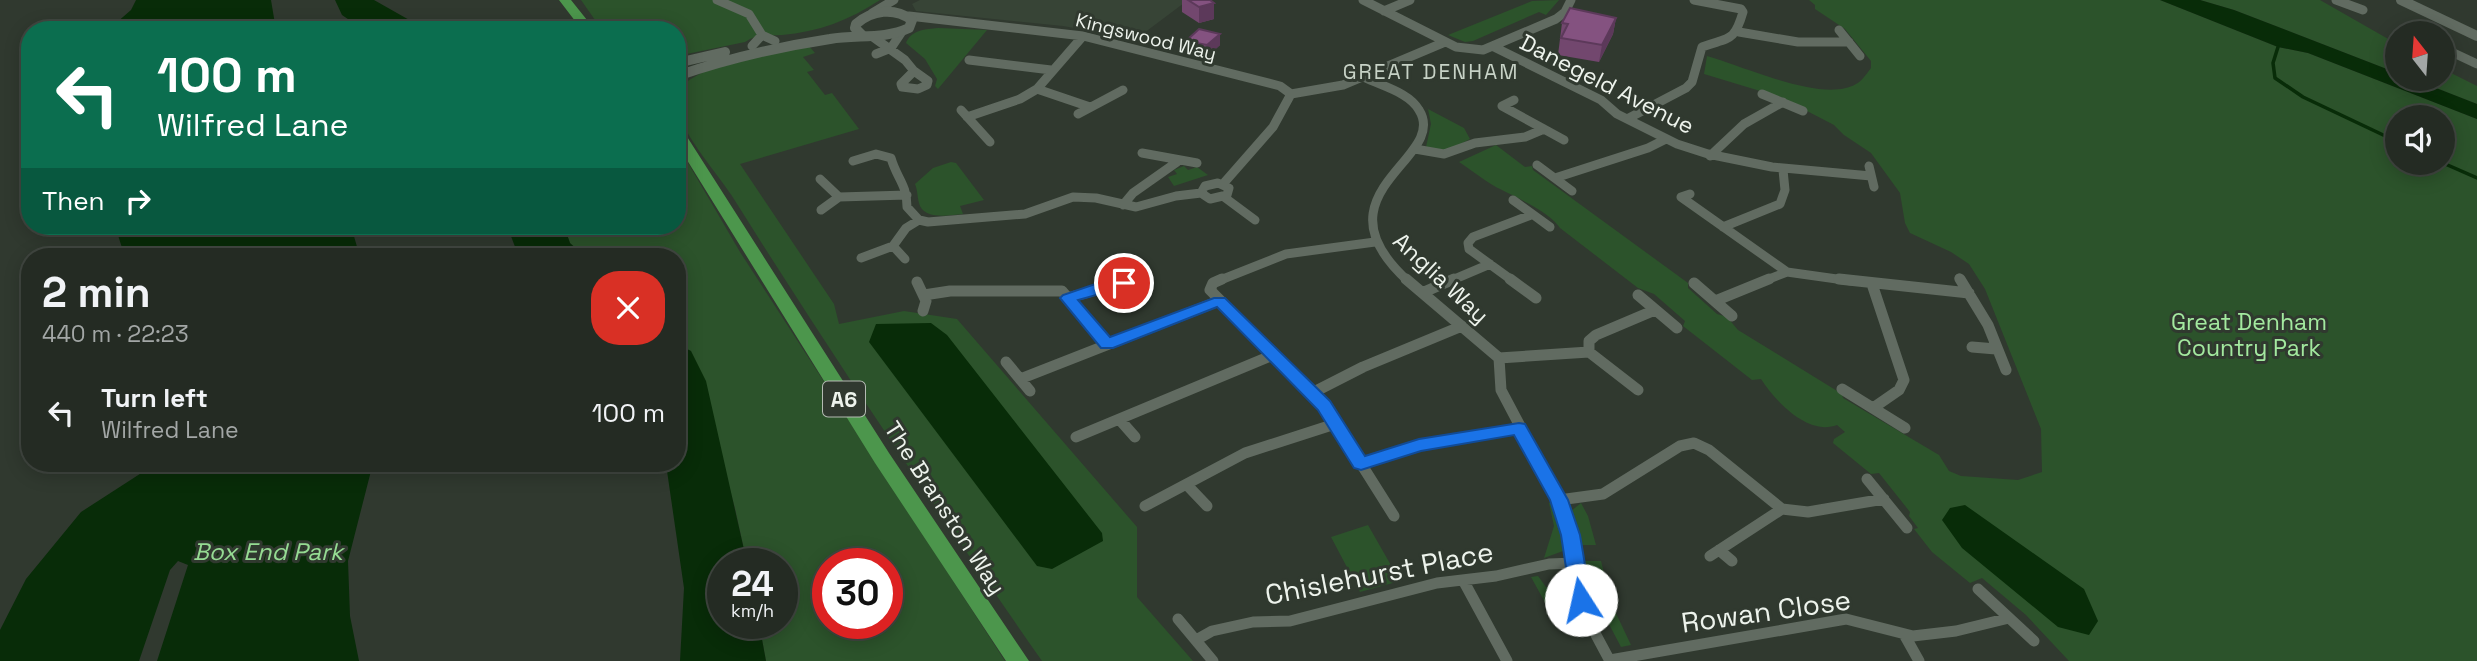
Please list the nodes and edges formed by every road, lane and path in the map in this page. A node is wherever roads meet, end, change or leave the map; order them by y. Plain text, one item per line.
1 (565, 0) edge
2 (717, 0) edge
3 (896, 0) edge
4 (1363, 0) edge
5 (1410, 0) edge
6 (1571, 0) edge
7 (1694, 0) edge
8 (2336, 0) edge
9 (2401, 0) edge
10 (2363, 10) dead end
11 (1384, 11) junction
12 (898, 12) junction
13 (869, 15) junction
14 (909, 16) junction
15 (582, 21) edge
16 (948, 22) junction
17 (856, 24) junction
18 (905, 30) junction
19 (1839, 30) dead end
20 (1739, 32) junction
21 (762, 35) junction
22 (863, 35) junction
23 (1083, 36) junction
24 (2477, 36) edge
25 (873, 37) junction
26 (775, 41) junction
27 (1445, 42) junction
28 (1849, 42) junction
29 (752, 46) junction
30 (1492, 46) junction
31 (891, 48) junction
32 (876, 54) dead end
33 (2455, 55) edge
34 (1860, 56) dead end
35 (686, 60) edge
36 (969, 60) dead end
37 (2477, 64) edge
38 (914, 71) junction
39 (1051, 71) junction
40 (686, 73) edge
41 (1364, 77) junction
42 (1037, 89) junction
43 (1123, 90) dead end
44 (1291, 94) junction
45 (1762, 94) dead end
46 (1514, 100) dead end
47 (1783, 102) junction
48 (1090, 107) junction
49 (1803, 111) dead end
50 (1078, 114) dead end
51 (1627, 119) junction
52 (1544, 129) junction
53 (1666, 139) junction
54 (1564, 140) dead end
55 (990, 142) dead end
56 (686, 146) edge
57 (1415, 149) junction
58 (1142, 153) dead end
59 (1710, 156) junction
60 (853, 161) dead end
61 (1177, 162) junction
62 (1197, 163) dead end
63 (1537, 165) dead end
64 (1783, 170) junction
65 (1555, 178) junction
66 (820, 179) dead end
67 (1223, 184) junction
68 (1874, 187) dead end
69 (1572, 191) dead end
70 (1201, 193) junction
71 (1690, 194) dead end
72 (907, 195) junction
73 (839, 197) junction
74 (1224, 197) junction
75 (1513, 201) dead end
76 (1123, 205) junction
77 (821, 210) dead end
78 (1531, 215) junction
79 (919, 220) junction
80 (1255, 220) dead end
81 (1550, 227) dead end
82 (1723, 227) junction
83 (1375, 243) junction
84 (893, 246) junction
85 (861, 258) dead end
86 (905, 259) dead end
87 (1490, 264) junction
88 (1787, 272) junction
89 (1142, 276) dead end
90 (1959, 278) dead end
91 (918, 282) dead end
92 (1694, 283) dead end
93 (1872, 284) junction
94 (1424, 292) junction
95 (1969, 293) junction
96 (924, 295) junction
97 (1638, 295) dead end
98 (1068, 298) junction
99 (1536, 298) dead end
100 (1219, 301) junction
101 (1715, 301) junction
102 (1655, 310) junction
103 (923, 311) dead end
104 (1732, 316) dead end
105 (1462, 326) junction
106 (1677, 328) dead end
107 (1107, 344) junction
108 (1972, 347) dead end
109 (1996, 349) junction
110 (1589, 352) junction
111 (1273, 355) junction
112 (1499, 358) junction
113 (1006, 362) dead end
114 (2006, 370) dead end
115 (1020, 379) junction
116 (1842, 389) dead end
117 (1638, 390) dead end
118 (1030, 391) dead end
119 (1312, 393) junction
120 (1873, 408) junction
121 (1121, 420) junction
122 (1335, 424) junction
123 (1905, 428) dead end
124 (1519, 429) junction
125 (1076, 437) dead end
126 (1135, 437) dead end
127 (1361, 464) junction
128 (1867, 478) dead end
129 (1187, 485) junction
130 (1884, 499) junction
131 (1559, 500) junction
132 (1145, 506) dead end
133 (1207, 506) dead end
134 (1782, 509) junction
135 (1394, 516) dead end
136 (1906, 528) dead end
137 (1732, 561) dead end
138 (1575, 563) junction
139 (1463, 580) junction
140 (1978, 589) dead end
141 (2009, 618) junction
142 (1178, 619) dead end
143 (1905, 636) junction
144 (1196, 640) junction
145 (2034, 641) dead end
146 (1018, 661) edge
147 (1213, 661) edge
148 (1507, 661) edge
149 (1610, 661) edge
150 (1919, 661) edge

1 - 15 highway
2 - 21 street
3 - 12 street
3 - 13 street
4 - 11 street
5 - 11 street
6 - 30 street
7 - 20 street
8 - 10 street
9 - 24 street
11 - 27 street
12 - 13 street
12 - 14 street
13 - 17 street
14 - 16 street, Kingswood Way
14 - 18 street
16 - 18 street, Kingswood Way
16 - 23 street, Kingswood Way
17 - 22 street
17 - 26 street
18 - 25 street
18 - 31 street
19 - 28 street
20 - 28 street
20 - 51 street
21 - 26 street
21 - 29 street
22 - 25 street
22 - 40 street
23 - 39 street
23 - 44 street, Kingswood Way
25 - 31 street
26 - 29 street
27 - 30 street
27 - 41 street
28 - 34 street
29 - 35 street
30 - 51 street, Danegeld Avenue
31 - 32 street
31 - 38 street
33 - 37 street
36 - 39 street
38 - 38 street
39 - 42 street
41 - 44 street
41 - 57 street, Anglia Way
42 - 48 street
42 - 55 street
43 - 48 street
44 - 67 street
45 - 47 street
46 - 52 street
47 - 49 street
47 - 59 street
48 - 50 street
51 - 53 street, Danegeld Avenue
52 - 54 street
52 - 57 street
53 - 59 street, Danegeld Avenue
53 - 65 street
56 - 146 highway, The Branston Way / A6
57 - 83 street, Anglia Way
58 - 61 street
59 - 64 street, Danegeld Avenue
60 - 72 street
61 - 62 street
61 - 76 street
63 - 65 street
64 - 68 street, Danegeld Avenue
64 - 82 street
65 - 69 street
66 - 73 street
67 - 70 street
67 - 74 street
70 - 74 street
70 - 76 street
71 - 82 street
72 - 73 street
72 - 79 street
73 - 77 street
74 - 80 street
75 - 78 street
76 - 79 street
78 - 81 street
78 - 87 street
79 - 84 street
82 - 88 street
83 - 94 street, Anglia Way
83 - 100 street
84 - 85 street
84 - 86 street
87 - 94 street
87 - 99 street
88 - 93 street
88 - 101 street
89 - 98 street
90 - 95 street
91 - 96 street
92 - 101 street
93 - 95 street
93 - 120 street
94 - 105 street, Anglia Way
95 - 109 street
96 - 98 street
96 - 103 street
97 - 102 street
98 - 107 street
100 - 107 street
100 - 111 street
101 - 104 street
102 - 106 street
102 - 110 street
105 - 112 street, Anglia Way
105 - 119 street
107 - 115 street
108 - 109 street
109 - 114 street
110 - 112 street
110 - 117 street
111 - 119 street
111 - 121 street
112 - 124 street
113 - 115 street
115 - 118 street
116 - 120 street
119 - 122 street
120 - 123 street
121 - 125 street
121 - 126 street
122 - 127 street
122 - 129 street
124 - 127 street
124 - 131 street
127 - 135 street
128 - 130 street
129 - 132 street
129 - 133 street
130 - 134 street
130 - 136 street
131 - 134 street
131 - 138 street
134 - 137 street
138 - 139 street, Chislehurst Place
138 - 149 street
139 - 144 street, Chislehurst Place
139 - 148 street
140 - 141 street
141 - 143 street, Rowan Close
141 - 145 street
142 - 144 street
143 - 149 street, Rowan Close
143 - 150 street
144 - 147 street

